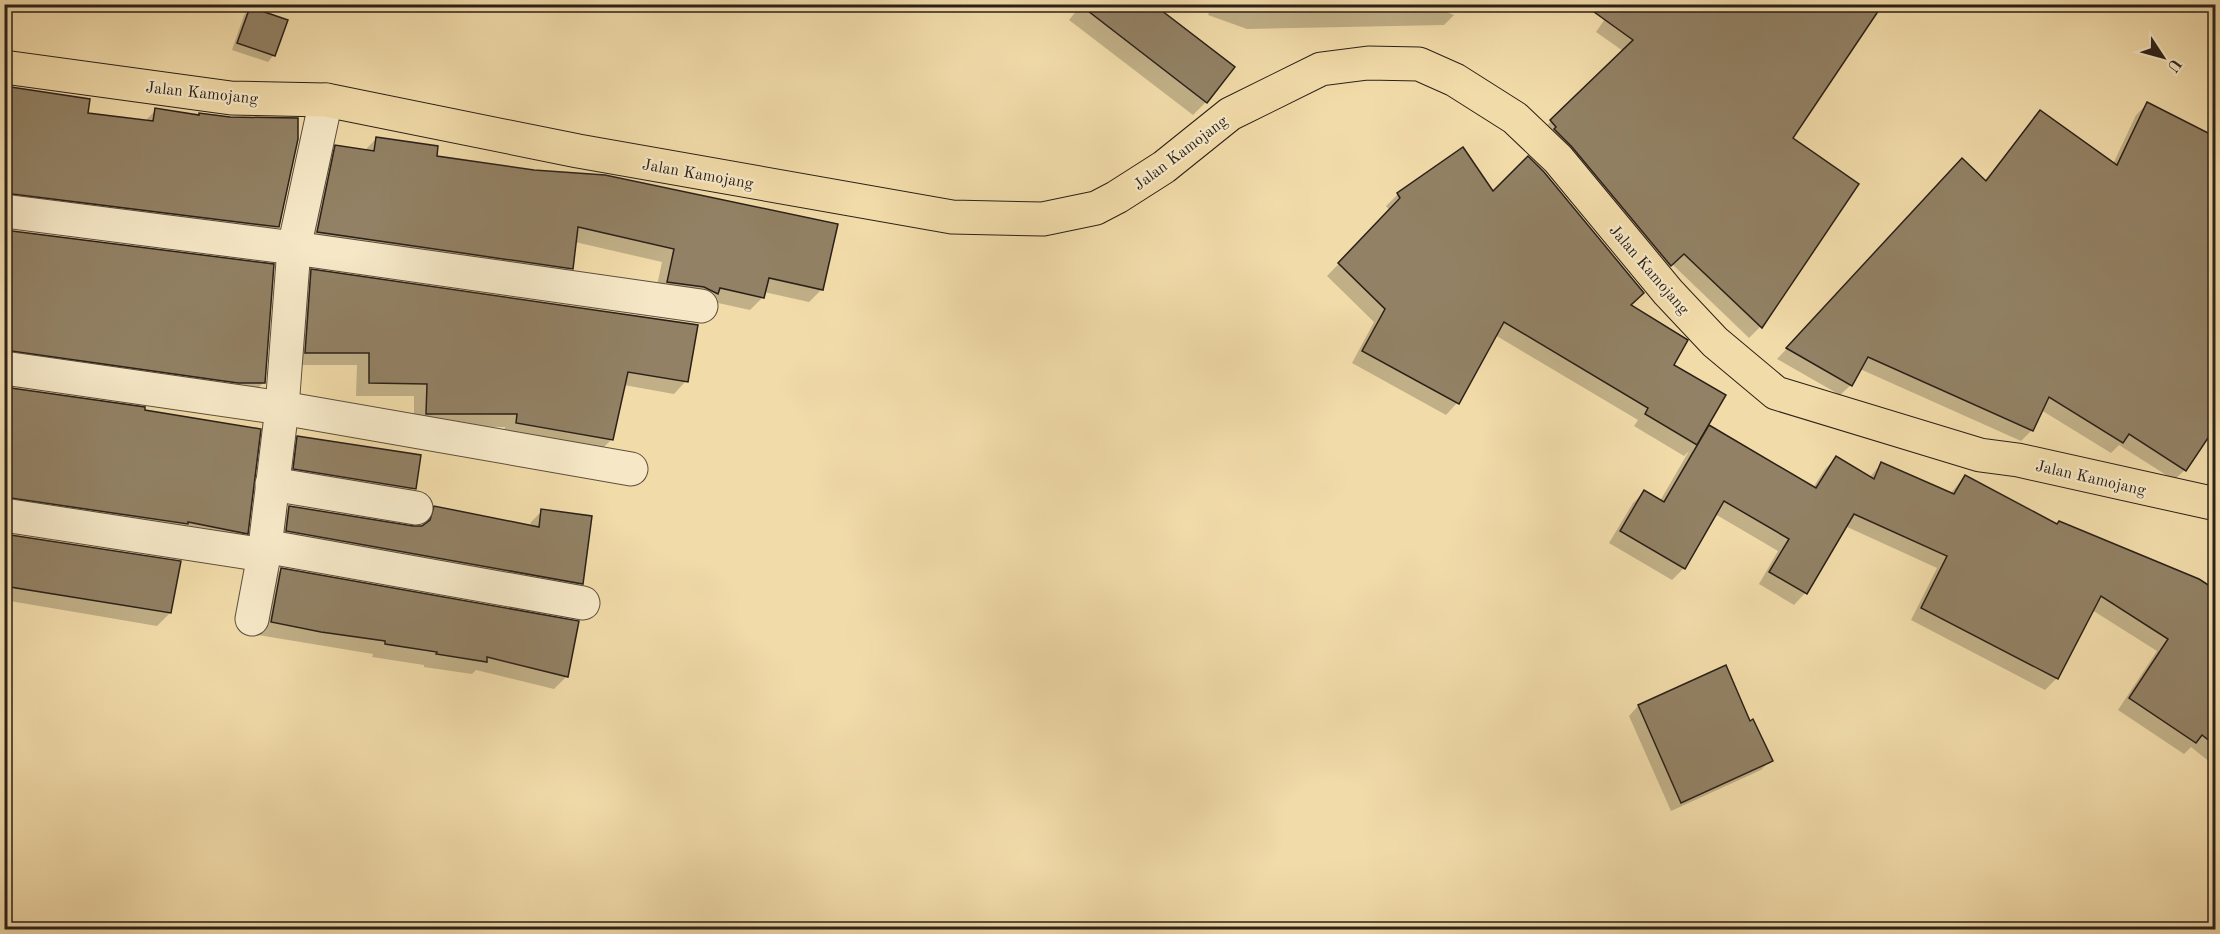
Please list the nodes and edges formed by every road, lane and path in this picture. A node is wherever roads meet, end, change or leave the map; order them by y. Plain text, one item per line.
1 (4, 67) edge
2 (326, 100) junction
3 (4, 211) edge
4 (294, 248) junction
5 (701, 306) dead end
6 (4, 368) edge
7 (282, 408) junction
8 (631, 469) dead end
9 (272, 484) junction
10 (2216, 504) edge
11 (416, 508) dead end
12 (4, 515) edge
13 (264, 550) junction
14 (583, 603) dead end
15 (252, 619) dead end

1 - 2 main road, Jalan Kamojang
2 - 4 street
2 - 10 main road, Jalan Kamojang
3 - 4 street
4 - 5 street
4 - 7 street
6 - 7 street
7 - 8 street
7 - 9 street
9 - 11 street
9 - 13 street
12 - 13 street
13 - 14 street
13 - 15 street

